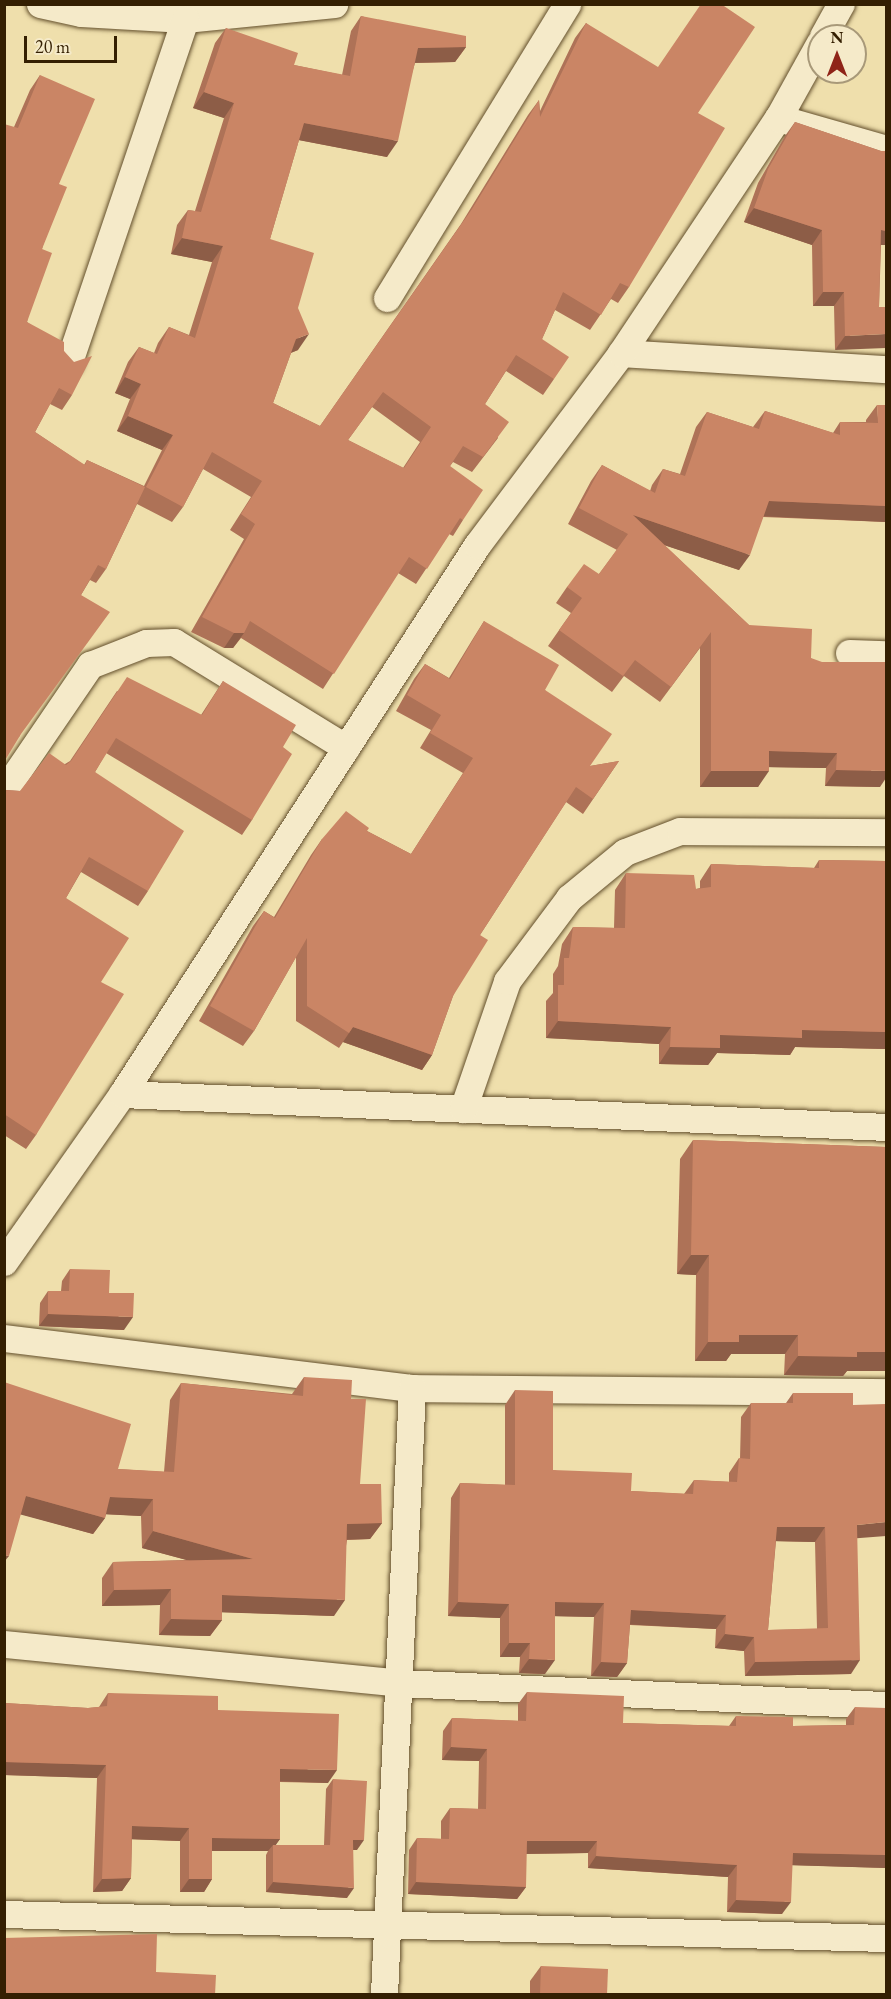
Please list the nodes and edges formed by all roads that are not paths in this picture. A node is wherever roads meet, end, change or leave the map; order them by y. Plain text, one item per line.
1 (40, 4) edge
2 (334, 4) edge
3 (567, 4) edge
4 (841, 4) edge
5 (185, 19) junction
6 (830, 24) edge
7 (807, 66) edge
8 (778, 118) junction
9 (886, 149) edge
10 (387, 298) dead end
11 (621, 353) junction
12 (69, 362) edge
13 (886, 369) edge
14 (849, 653) dead end
15 (886, 654) edge
16 (346, 748) junction
17 (4, 791) edge
18 (886, 832) edge
19 (122, 1094) junction
20 (463, 1109) junction
21 (886, 1127) edge
22 (14, 1230) edge
23 (4, 1262) edge
24 (4, 1338) edge
25 (412, 1388) junction
26 (886, 1392) edge
27 (4, 1644) edge
28 (399, 1683) junction
29 (886, 1705) edge
30 (4, 1914) edge
31 (387, 1924) junction
32 (886, 1938) edge
33 (384, 1995) edge

1 - 5 street
2 - 5 street
3 - 10 street
4 - 6 street
5 - 12 street
7 - 8 street
8 - 9 street
8 - 11 street
11 - 13 street
11 - 16 street
14 - 15 street
16 - 17 street
16 - 19 street
18 - 20 street
19 - 20 street
19 - 22 street
20 - 21 street
22 - 23 street
24 - 25 street
25 - 26 street
25 - 28 street
27 - 28 street
28 - 29 street
28 - 31 street
30 - 31 street
31 - 32 street
31 - 33 street

